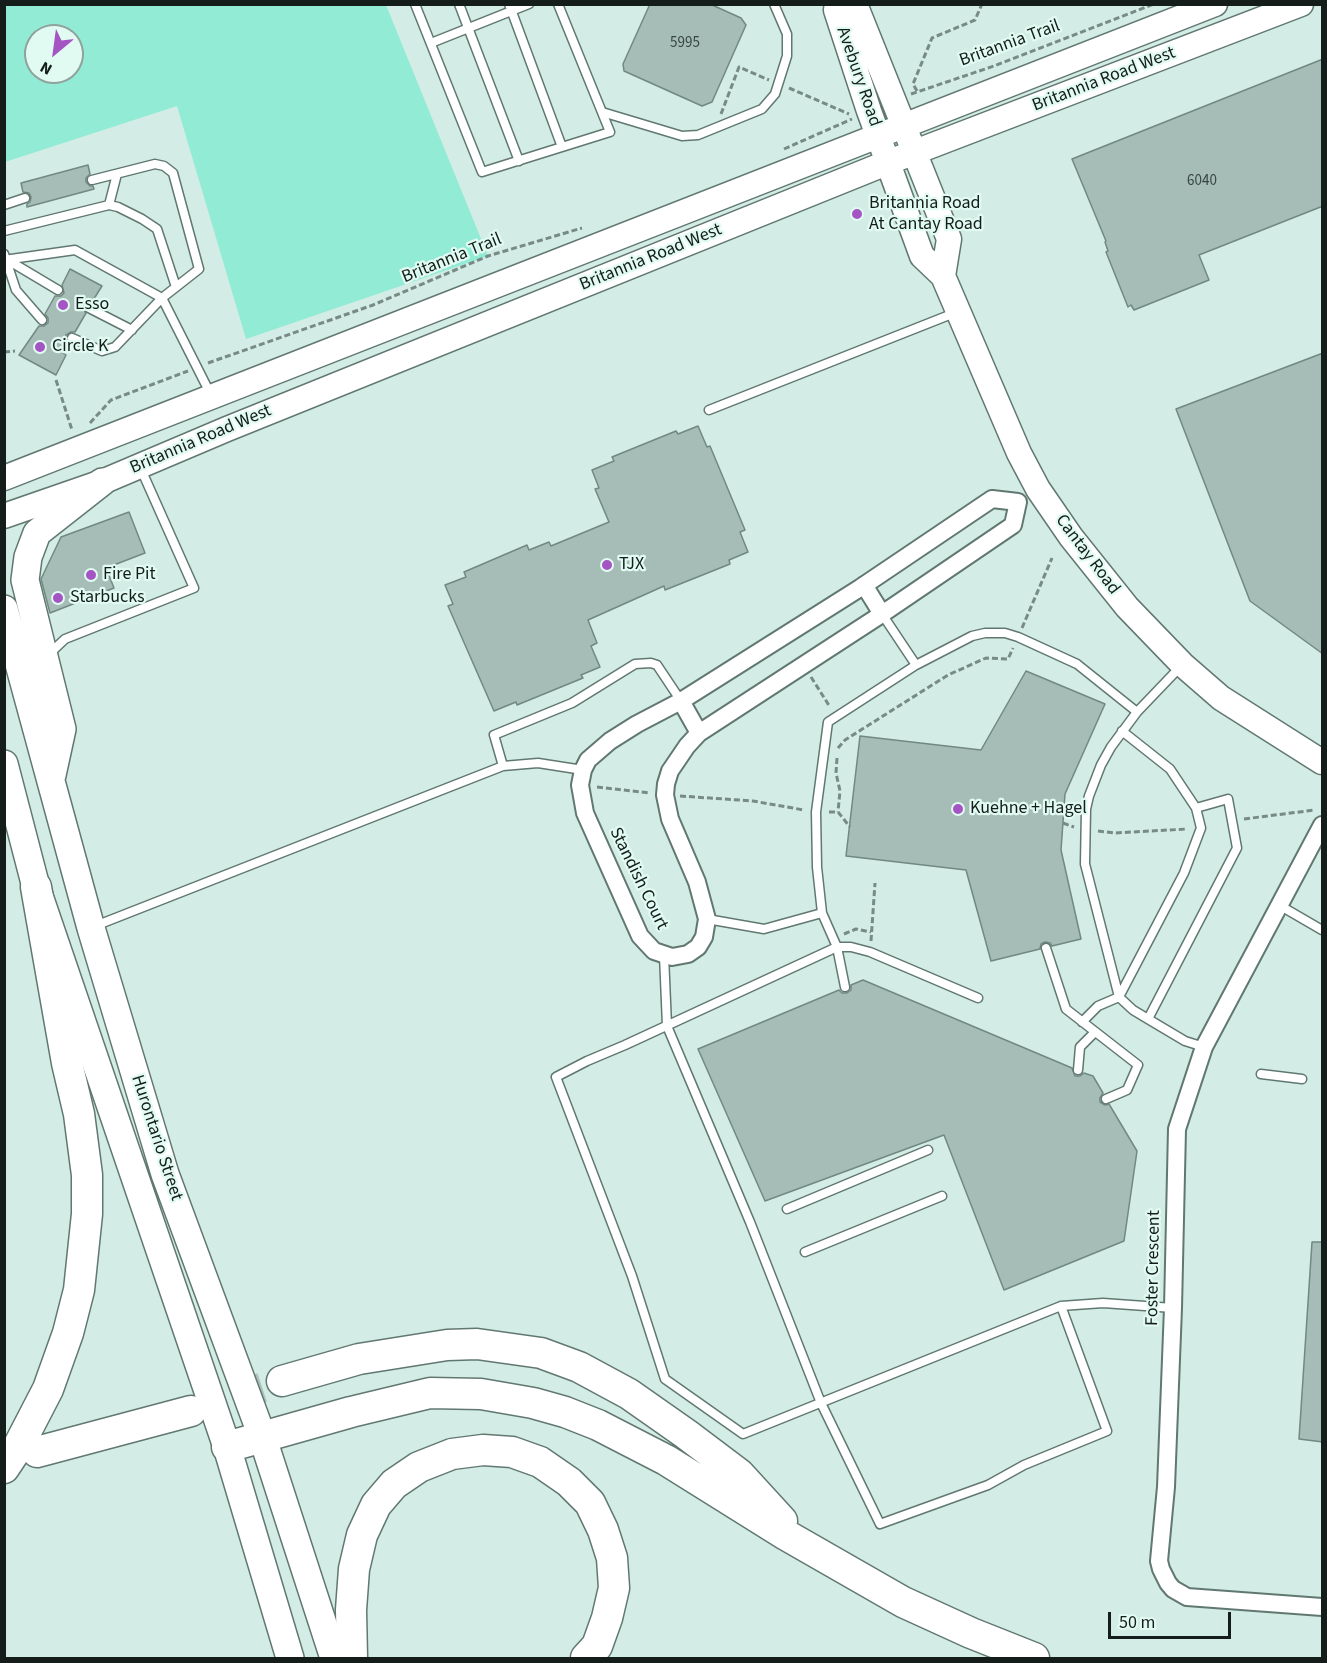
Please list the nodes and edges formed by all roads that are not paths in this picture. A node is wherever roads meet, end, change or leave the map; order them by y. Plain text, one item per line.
1 (415, 4) edge
2 (459, 4) edge
3 (529, 4) edge
4 (558, 4) edge
5 (774, 4) edge
6 (837, 4) edge
7 (855, 4) edge
8 (1215, 4) edge
9 (1300, 4) edge
10 (510, 8) edge
11 (469, 28) junction
12 (431, 43) junction
13 (602, 112) junction
14 (910, 139) junction
15 (562, 147) junction
16 (883, 149) junction
17 (519, 161) junction
18 (117, 174) junction
19 (92, 180) dead end
20 (25, 198) dead end
21 (4, 205) edge
22 (108, 205) junction
23 (4, 231) edge
24 (5, 258) edge
25 (943, 276) junction
26 (176, 287) junction
27 (58, 290) dead end
28 (162, 298) junction
29 (89, 308) dead end
30 (958, 311) junction
31 (42, 320) dead end
32 (132, 330) junction
33 (72, 338) dead end
34 (212, 397) junction
35 (709, 410) dead end
36 (140, 466) junction
37 (4, 478) edge
38 (102, 482) junction
39 (1038, 489) junction
40 (1018, 502) junction
41 (4, 516) edge
42 (864, 585) junction
43 (4, 609) edge
44 (882, 614) junction
45 (65, 639) junction
46 (46, 641) junction
47 (1183, 664) junction
48 (916, 665) junction
49 (681, 701) junction
50 (1137, 712) junction
51 (1122, 731) junction
52 (699, 733) junction
53 (1323, 762) edge
54 (4, 764) edge
55 (503, 766) junction
56 (581, 777) junction
57 (51, 779) junction
58 (1196, 808) junction
59 (1323, 825) edge
60 (36, 887) junction
61 (1279, 904) junction
62 (822, 913) junction
63 (707, 919) junction
64 (92, 928) junction
65 (1323, 930) edge
66 (836, 943) junction
67 (1046, 948) dead end
68 (664, 955) junction
69 (845, 987) dead end
70 (1119, 998) junction
71 (978, 999) dead end
72 (1148, 1019) junction
73 (1082, 1022) junction
74 (667, 1026) junction
75 (1095, 1032) junction
76 (1204, 1047) junction
77 (1078, 1070) dead end
78 (1261, 1074) dead end
79 (1302, 1079) dead end
80 (1106, 1099) dead end
81 (928, 1150) dead end
82 (942, 1196) dead end
83 (787, 1209) dead end
84 (805, 1252) dead end
85 (1061, 1306) junction
86 (1173, 1308) junction
87 (282, 1381) tunnel mouth
88 (821, 1403) junction
89 (191, 1411) tunnel mouth
90 (262, 1436) junction
91 (227, 1447) junction
92 (37, 1452) dead end
93 (4, 1468) edge
94 (807, 1547) junction
95 (1323, 1607) edge
96 (290, 1659) edge
97 (334, 1659) edge
98 (352, 1659) edge
99 (586, 1659) edge
100 (1034, 1659) edge

1 - 12 lane
2 - 11 lane
3 - 10 lane
4 - 13 lane
5 - 13 lane
6 - 16 main road, Avebury Road
7 - 14 main road, Avebury Road
8 - 14 main road, Britannia Road West
9 - 14 main road, Britannia Road West
10 - 11 lane
10 - 15 lane
11 - 12 lane
11 - 17 lane
12 - 17 lane
13 - 15 lane
14 - 16 main road, Britannia Road West
14 - 25 main road
15 - 17 lane
16 - 25 main road, Cantay Road
16 - 34 main road, Britannia Road West
16 - 36 main road, Britannia Road West
18 - 19 lane
18 - 22 lane
18 - 26 lane
20 - 21 lane
22 - 23 lane
22 - 26 lane
24 - 27 lane
24 - 28 lane
24 - 31 lane
25 - 30 main road, Cantay Road
26 - 28 lane
28 - 32 lane
28 - 34 lane
29 - 32 lane
30 - 35 lane
30 - 39 main road, Cantay Road
32 - 33 lane
34 - 37 main road, Britannia Road West
36 - 38 main road, Britannia Road West
36 - 45 lane
38 - 41 main road, Britannia Road West
38 - 46 main road
39 - 40 street
39 - 47 main road, Cantay Road
40 - 42 street
40 - 44 street
42 - 44 street
42 - 49 street
43 - 57 main road, Hurontario Street
44 - 48 lane
44 - 52 street
45 - 46 lane
45 - 46 lane
46 - 57 main road
47 - 50 lane
47 - 53 main road, Cantay Road
48 - 50 lane
48 - 62 lane
49 - 52 street
49 - 55 lane
49 - 56 street
50 - 51 lane
51 - 58 lane
51 - 70 lane
52 - 63 street
54 - 60 main road, Hurontario Street
55 - 56 lane
55 - 64 lane
56 - 68 street, Standish Court
57 - 64 main road, Hurontario Street
58 - 70 lane
58 - 72 lane
59 - 61 street, Foster Crescent
60 - 91 main road, Hurontario Street
60 - 93 highway
61 - 65 lane
61 - 76 street, Foster Crescent
62 - 63 lane
62 - 66 lane
63 - 68 street, Standish Court
64 - 90 main road, Hurontario Street
66 - 69 lane
66 - 71 lane
66 - 74 lane
67 - 73 lane
68 - 74 lane
70 - 72 lane
70 - 73 lane
72 - 76 lane
73 - 75 lane
74 - 88 lane
74 - 88 lane
75 - 77 lane
75 - 80 lane
76 - 86 street, Foster Crescent
78 - 79 lane
81 - 83 lane
82 - 84 lane
85 - 86 lane
85 - 88 lane
85 - 88 lane
86 - 95 street, Foster Crescent
87 - 94 highway
89 - 92 highway
90 - 91 highway
90 - 94 highway
90 - 97 main road, Hurontario Street
91 - 96 main road, Hurontario Street
94 - 100 highway
98 - 99 highway

